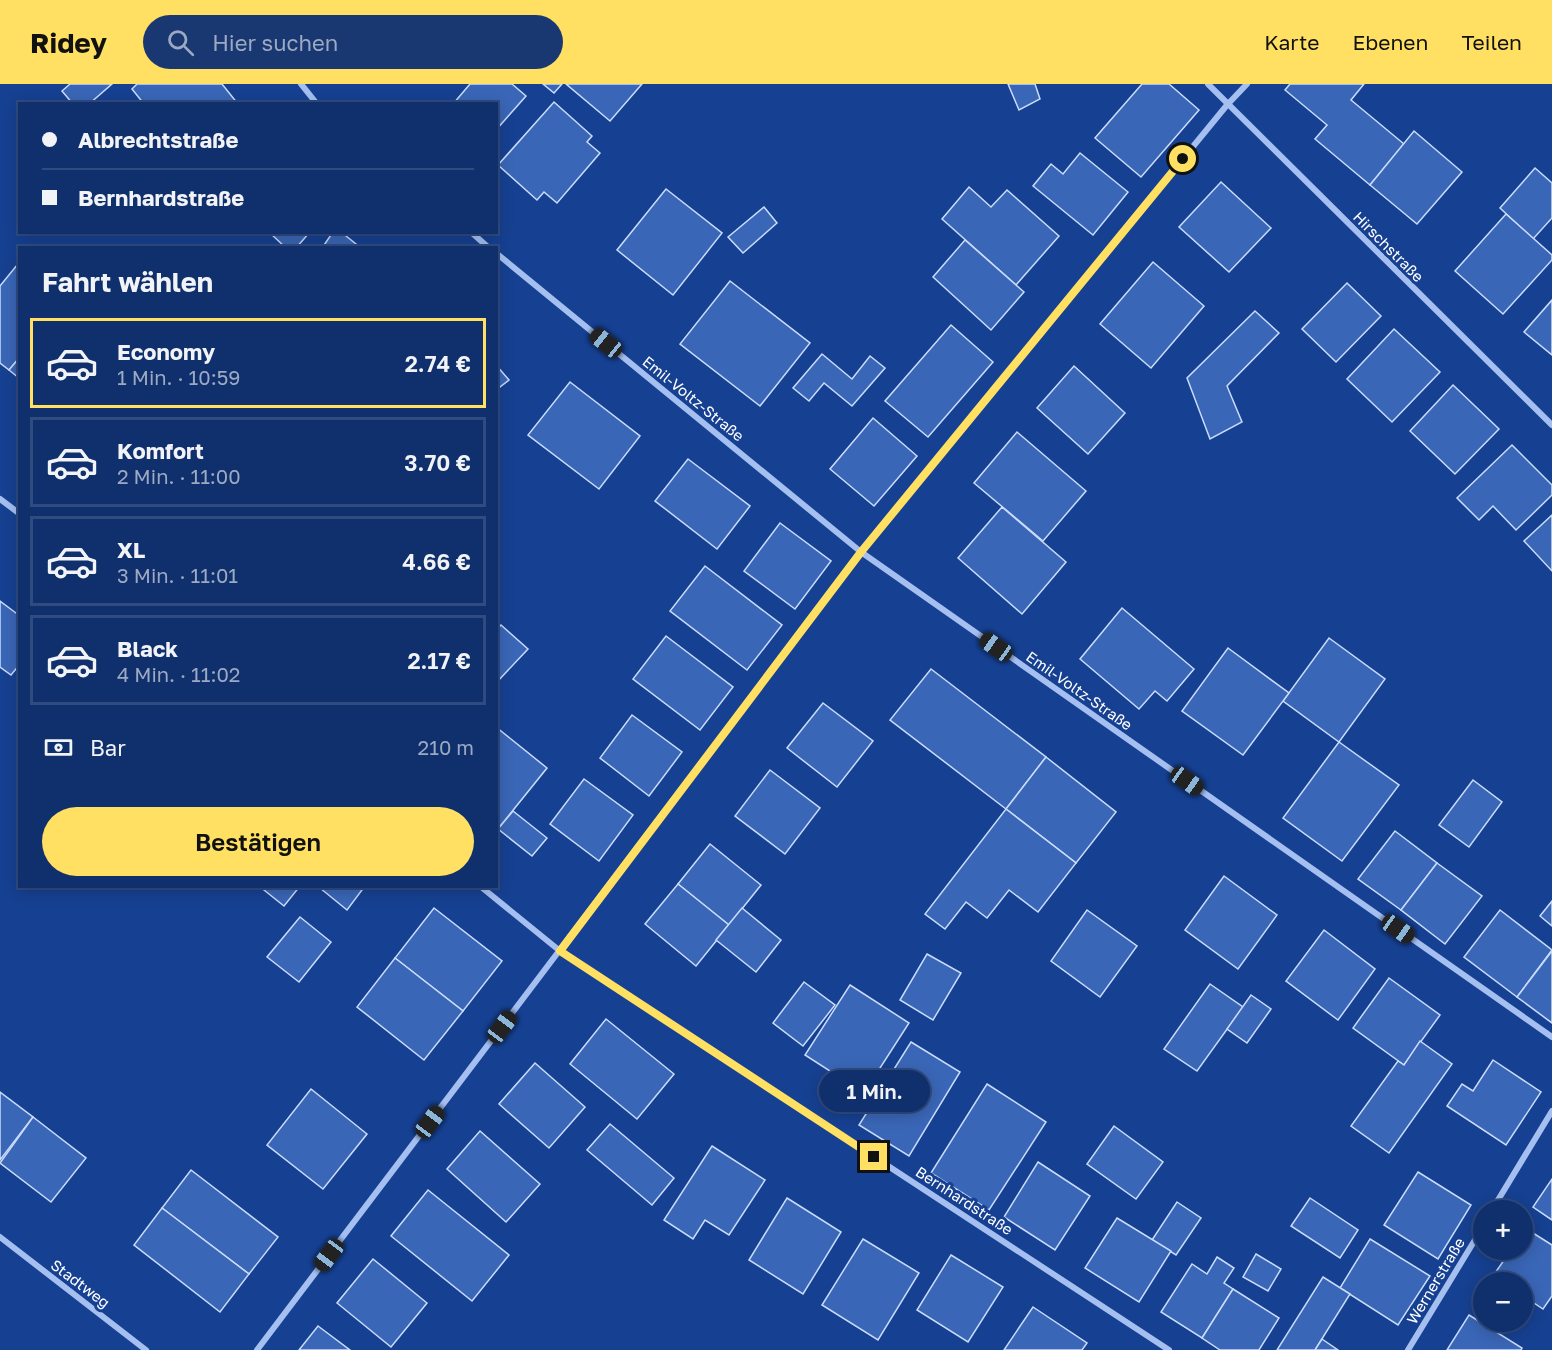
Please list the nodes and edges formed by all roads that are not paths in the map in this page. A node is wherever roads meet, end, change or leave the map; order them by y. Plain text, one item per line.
1 (301, 84) edge
2 (1208, 84) edge
3 (1247, 84) edge
4 (315, 102) edge
5 (1227, 105) junction
6 (473, 234) edge
7 (487, 246) edge
8 (498, 255) edge
9 (1552, 425) edge
10 (0, 499) edge
11 (18, 512) edge
12 (861, 552) junction
13 (482, 888) edge
14 (560, 951) junction
15 (1552, 1037) edge
16 (1552, 1111) edge
17 (1498, 1200) edge
18 (0, 1237) edge
19 (1473, 1243) edge
20 (146, 1350) edge
21 (257, 1350) edge
22 (1169, 1350) edge
23 (1408, 1350) edge

1 - 4 street
2 - 5 street, Hirschstraße
3 - 5 street
5 - 9 street, Hirschstraße
5 - 12 street
6 - 7 street
8 - 12 street, Emil-Voltz-Straße
10 - 11 street
12 - 14 street
12 - 15 street, Emil-Voltz-Straße
13 - 14 street, Bernhardstraße
14 - 21 street
14 - 22 street, Bernhardstraße
16 - 17 street
18 - 20 street, Stadtweg
19 - 23 street, Wernerstraße

